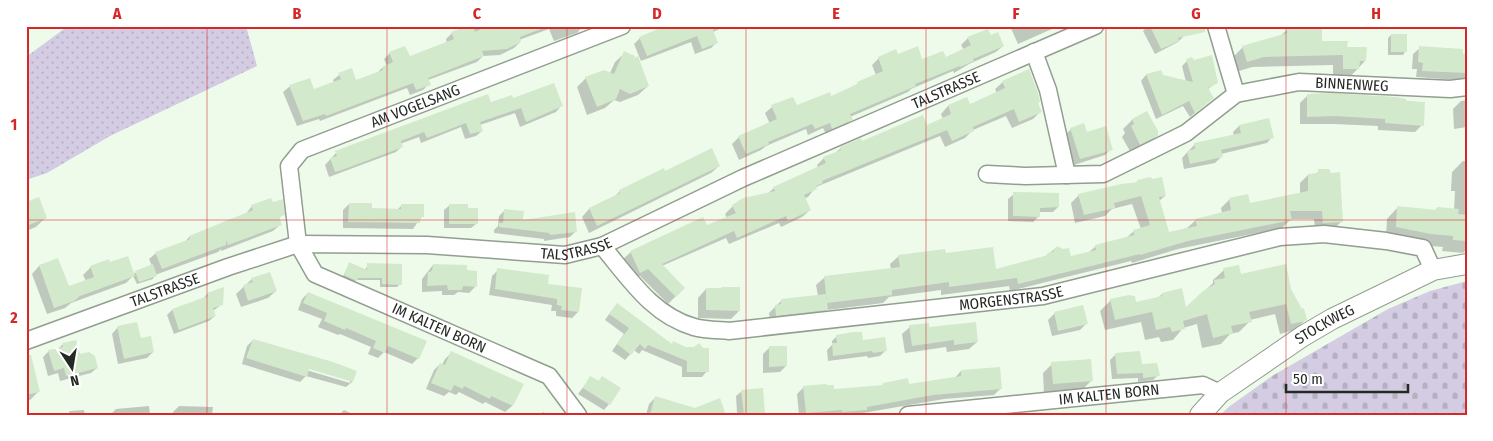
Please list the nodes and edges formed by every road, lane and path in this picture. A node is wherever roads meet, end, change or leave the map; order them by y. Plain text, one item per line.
1 (622, 26) edge
2 (1095, 26) edge
3 (1216, 26) edge
4 (1034, 52) junction
5 (1467, 87) edge
6 (1236, 94) junction
7 (987, 174) dead end
8 (1067, 174) junction
9 (298, 244) junction
10 (602, 246) junction
11 (1467, 264) edge
12 (1433, 270) junction
13 (26, 341) edge
14 (1220, 393) junction
15 (578, 415) edge
16 (908, 415) edge
17 (1200, 415) edge

1 - 9 street, AM VOGELSANG
2 - 4 street, TALSTRASSE
3 - 6 street
4 - 8 street
4 - 10 street, TALSTRASSE
5 - 6 street, BINNENWEG
6 - 8 street, BINNENWEG
7 - 8 street, BINNENWEG
9 - 10 street, TALSTRASSE
9 - 13 street, TALSTRASSE
9 - 15 street, IM KALTEN BORN
10 - 12 street, MORGENSTRASSE
11 - 12 street, STOCKWEG
12 - 14 street, STOCKWEG
14 - 16 street, IM KALTEN BORN
14 - 17 street, STOCKWEG

